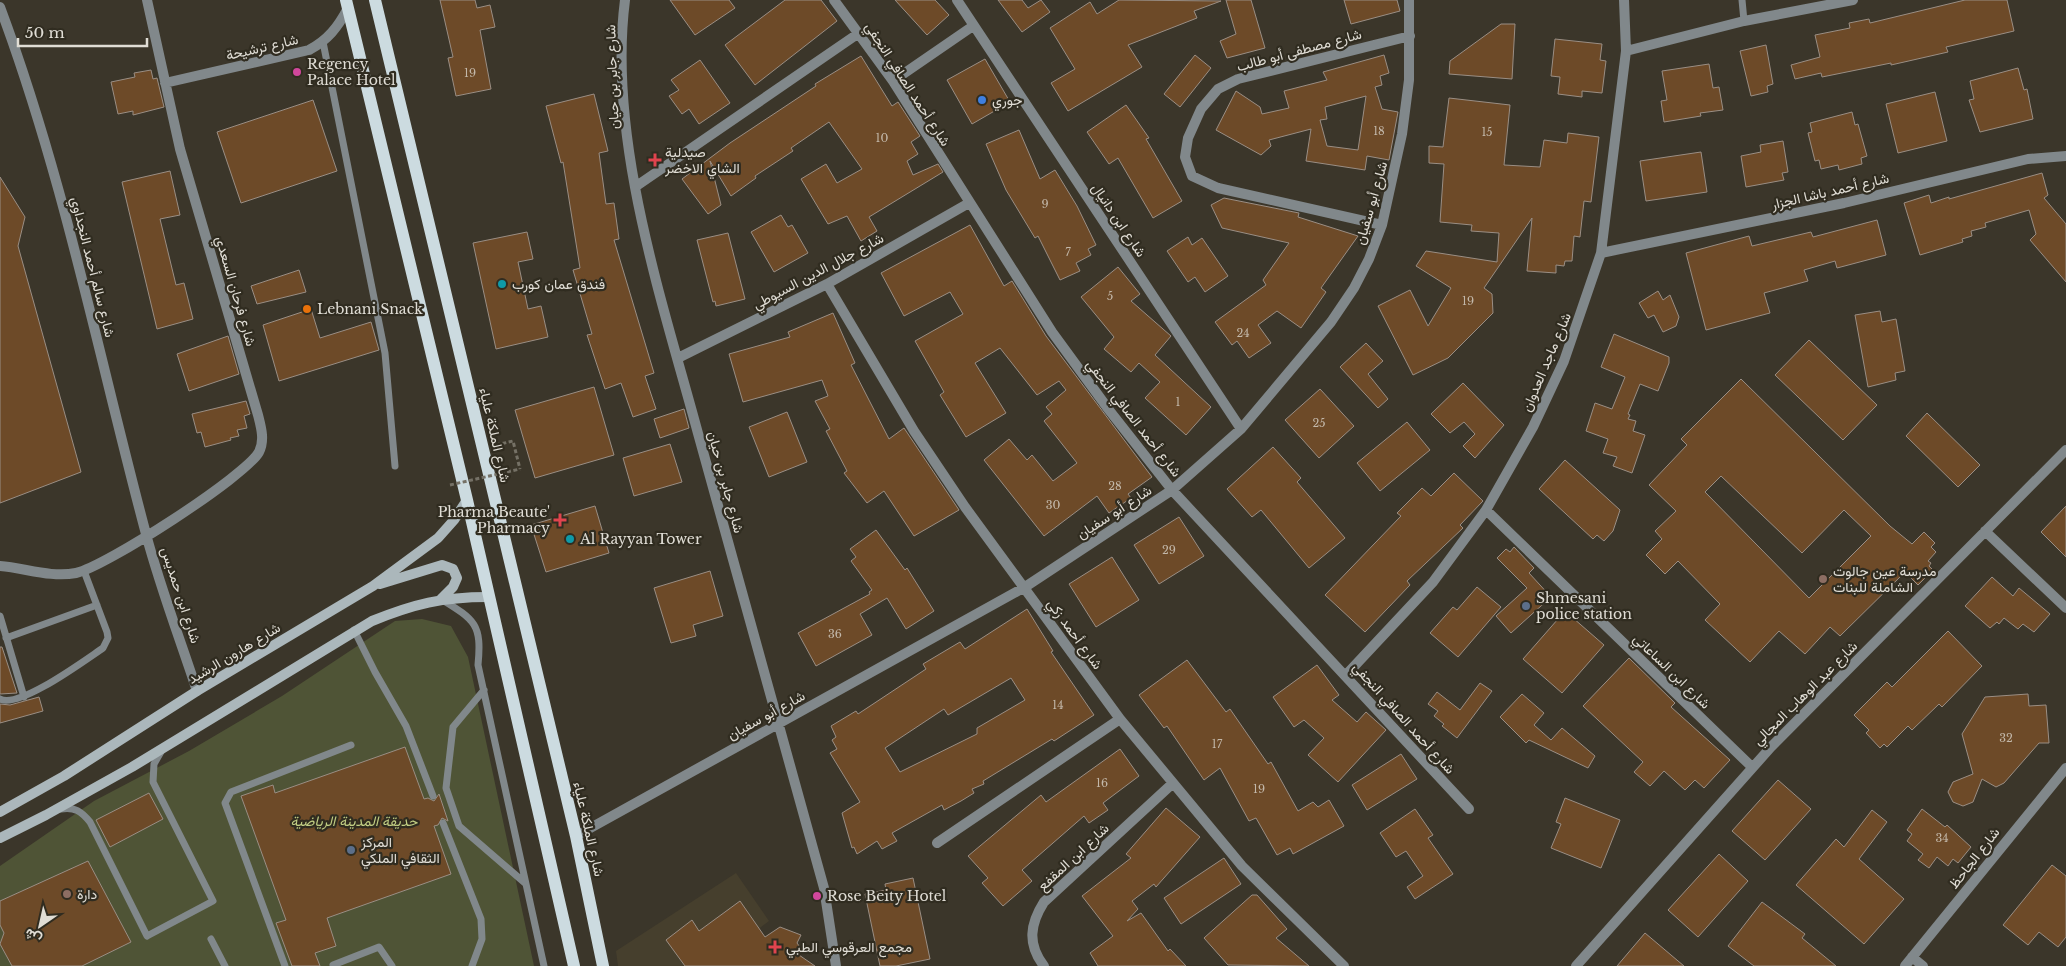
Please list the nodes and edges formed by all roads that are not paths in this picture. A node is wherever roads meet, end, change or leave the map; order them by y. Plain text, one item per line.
1 (147, 0) edge
2 (375, 0) edge
3 (625, 0) edge
4 (834, 0) edge
5 (957, 0) edge
6 (1410, 0) edge
7 (1624, 0) edge
8 (1742, 0) edge
9 (1853, 0) edge
10 (347, 4) edge
11 (0, 7) edge
12 (1744, 21) junction
13 (973, 26) junction
14 (859, 33) junction
15 (1410, 36) junction
16 (323, 42) junction
17 (1626, 51) junction
18 (893, 81) junction
19 (164, 83) junction
20 (2066, 156) edge
21 (635, 187) junction
22 (969, 203) junction
23 (1382, 224) junction
24 (1601, 253) junction
25 (827, 284) junction
26 (678, 358) junction
27 (1241, 429) junction
28 (2066, 450) edge
29 (395, 466) dead end
30 (1172, 490) junction
31 (467, 500) junction
32 (1486, 510) junction
33 (1985, 531) junction
34 (147, 536) junction
35 (0, 566) edge
36 (84, 571) junction
37 (373, 586) junction
38 (1024, 587) junction
39 (488, 597) junction
40 (441, 599) junction
41 (97, 605) junction
42 (2066, 608) edge
43 (0, 616) edge
44 (354, 630) junction
45 (6, 638) junction
46 (1346, 675) junction
47 (484, 690) junction
48 (197, 691) junction
49 (24, 697) junction
50 (0, 699) edge
51 (1120, 719) junction
52 (778, 724) junction
53 (351, 745) dead end
54 (163, 748) junction
55 (1752, 767) junction
56 (2066, 768) edge
57 (1172, 784) junction
58 (432, 796) dead end
59 (1469, 809) dead end
60 (55, 810) junction
61 (0, 812) edge
62 (443, 823) dead end
63 (576, 836) junction
64 (0, 838) edge
65 (937, 843) dead end
66 (526, 883) junction
67 (211, 939) dead end
68 (1912, 957) junction
69 (333, 965) edge
70 (225, 966) edge
71 (285, 966) edge
72 (392, 966) edge
73 (472, 966) edge
74 (544, 966) edge
75 (574, 966) edge
76 (603, 966) edge
77 (836, 966) edge
78 (1044, 966) edge
79 (1344, 966) edge
80 (1576, 966) edge
81 (1905, 966) edge
82 (1923, 966) edge

1 - 19 street, شارع فرحان السعدي
2 - 63 main road, شارع الملكة علياء
3 - 21 street, شارع جابر بن حيان
4 - 14 street, شارع أحمد الصافي النجفي
5 - 13 street, شارع ابن دانيال
6 - 15 street, شارع أبو سفيان
7 - 17 street, شارع ماجد العدوان
8 - 12 lane
9 - 12 street
10 - 16 street, شارع ترشيحة
10 - 31 main road
11 - 34 street, شارع سالم أحمد النجداوي
12 - 17 street
13 - 18 street
13 - 27 street, شارع ابن دانيال
14 - 18 street, شارع أحمد الصافي النجفي
14 - 21 street
15 - 23 street, شارع أبو سفيان
15 - 23 street, شارع مصطفى أبو طالب
16 - 19 street, شارع ترشيحة
16 - 29 lane
17 - 24 street, شارع ماجد العدوان
18 - 22 street, شارع أحمد الصافي النجفي
19 - 34 street, شارع فرحان السعدي
20 - 24 street, شارع أحمد باشا الجزار
21 - 26 street, شارع جابر بن حيان
22 - 25 street, شارع جلال الدين السيوطي
22 - 30 street, شارع أحمد الصافي النجفي
23 - 27 street, شارع أبو سفيان
24 - 32 street, شارع ماجد العدوان
25 - 26 street, شارع جلال الدين السيوطي
25 - 38 street, شارع أحمد زكي
26 - 52 street, شارع جابر بن حيان
27 - 30 street, شارع أبو سفيان
28 - 33 street, شارع عبد الوهاب المجالي
30 - 38 street, شارع أبو سفيان
30 - 46 street, شارع أحمد الصافي النجفي
31 - 37 main road, شارع هارون الرشيد
31 - 39 main road
32 - 46 street, شارع ماجد العدوان
32 - 55 street, شارع ابن الساعاتي
33 - 42 street
33 - 55 street, شارع عبد الوهاب المجالي
34 - 36 street, شارع فرحان السعدي
34 - 48 street, شارع ابن حمديس
35 - 36 street
36 - 41 lane
37 - 40 main road
37 - 48 main road, شارع هارون الرشيد
38 - 51 street, شارع أحمد زكي
38 - 52 street, شارع أبو سفيان
39 - 40 main road
39 - 75 main road
40 - 44 main road
40 - 47 lane
41 - 45 lane
41 - 49 lane
43 - 45 lane
44 - 54 main road
44 - 58 lane
45 - 49 lane
46 - 59 street, شارع أحمد الصافي النجفي
47 - 66 lane
47 - 66 lane
48 - 61 main road, شارع هارون الرشيد
49 - 50 lane
51 - 57 street, شارع أحمد زكي
51 - 65 street
52 - 63 street, شارع أبو سفيان
52 - 77 street, شارع جابر بن حيان
53 - 71 lane
54 - 60 main road
54 - 60 lane
55 - 80 street, شارع عبد الوهاب المجالي
56 - 68 street, شارع الجاحظ
57 - 78 street, شارع ابن المقفع
57 - 79 street, شارع أحمد زكي
60 - 64 main road
62 - 73 lane
63 - 76 main road, شارع الملكة علياء
66 - 74 lane
67 - 70 lane
68 - 81 street, شارع الجاحظ
68 - 82 street
69 - 72 lane

